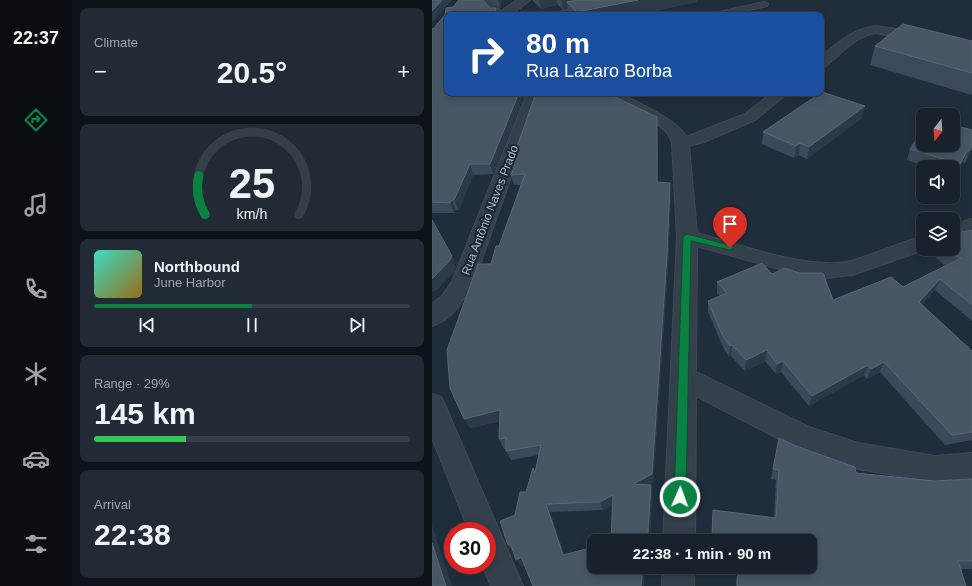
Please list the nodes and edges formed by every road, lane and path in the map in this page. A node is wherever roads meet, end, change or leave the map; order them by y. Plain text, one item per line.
1 (485, 0) edge
2 (524, 0) edge
3 (764, 4) dead end
4 (593, 8) edge
5 (497, 12) edge
6 (507, 12) edge
7 (572, 12) edge
8 (728, 12) edge
9 (972, 51) edge
10 (824, 61) edge
11 (533, 96) edge
12 (608, 96) edge
13 (777, 96) edge
14 (680, 143) junction
15 (972, 225) edge
16 (960, 229) edge
17 (687, 237) junction
18 (916, 245) edge
19 (432, 317) edge
20 (684, 378) junction
21 (435, 421) edge
22 (972, 466) edge
23 (480, 522) edge
24 (679, 534) edge
25 (496, 560) edge
26 (678, 574) edge
27 (507, 586) edge
28 (678, 586) edge

1 - 5 street
2 - 6 street
3 - 8 lane
4 - 7 lane
9 - 10 street
11 - 19 street, Rua Antônio Naves Prado
12 - 14 street
13 - 14 street
14 - 17 street
15 - 16 street
17 - 18 street
17 - 20 street
20 - 22 street
20 - 24 street
21 - 23 street
25 - 27 street
26 - 28 street

